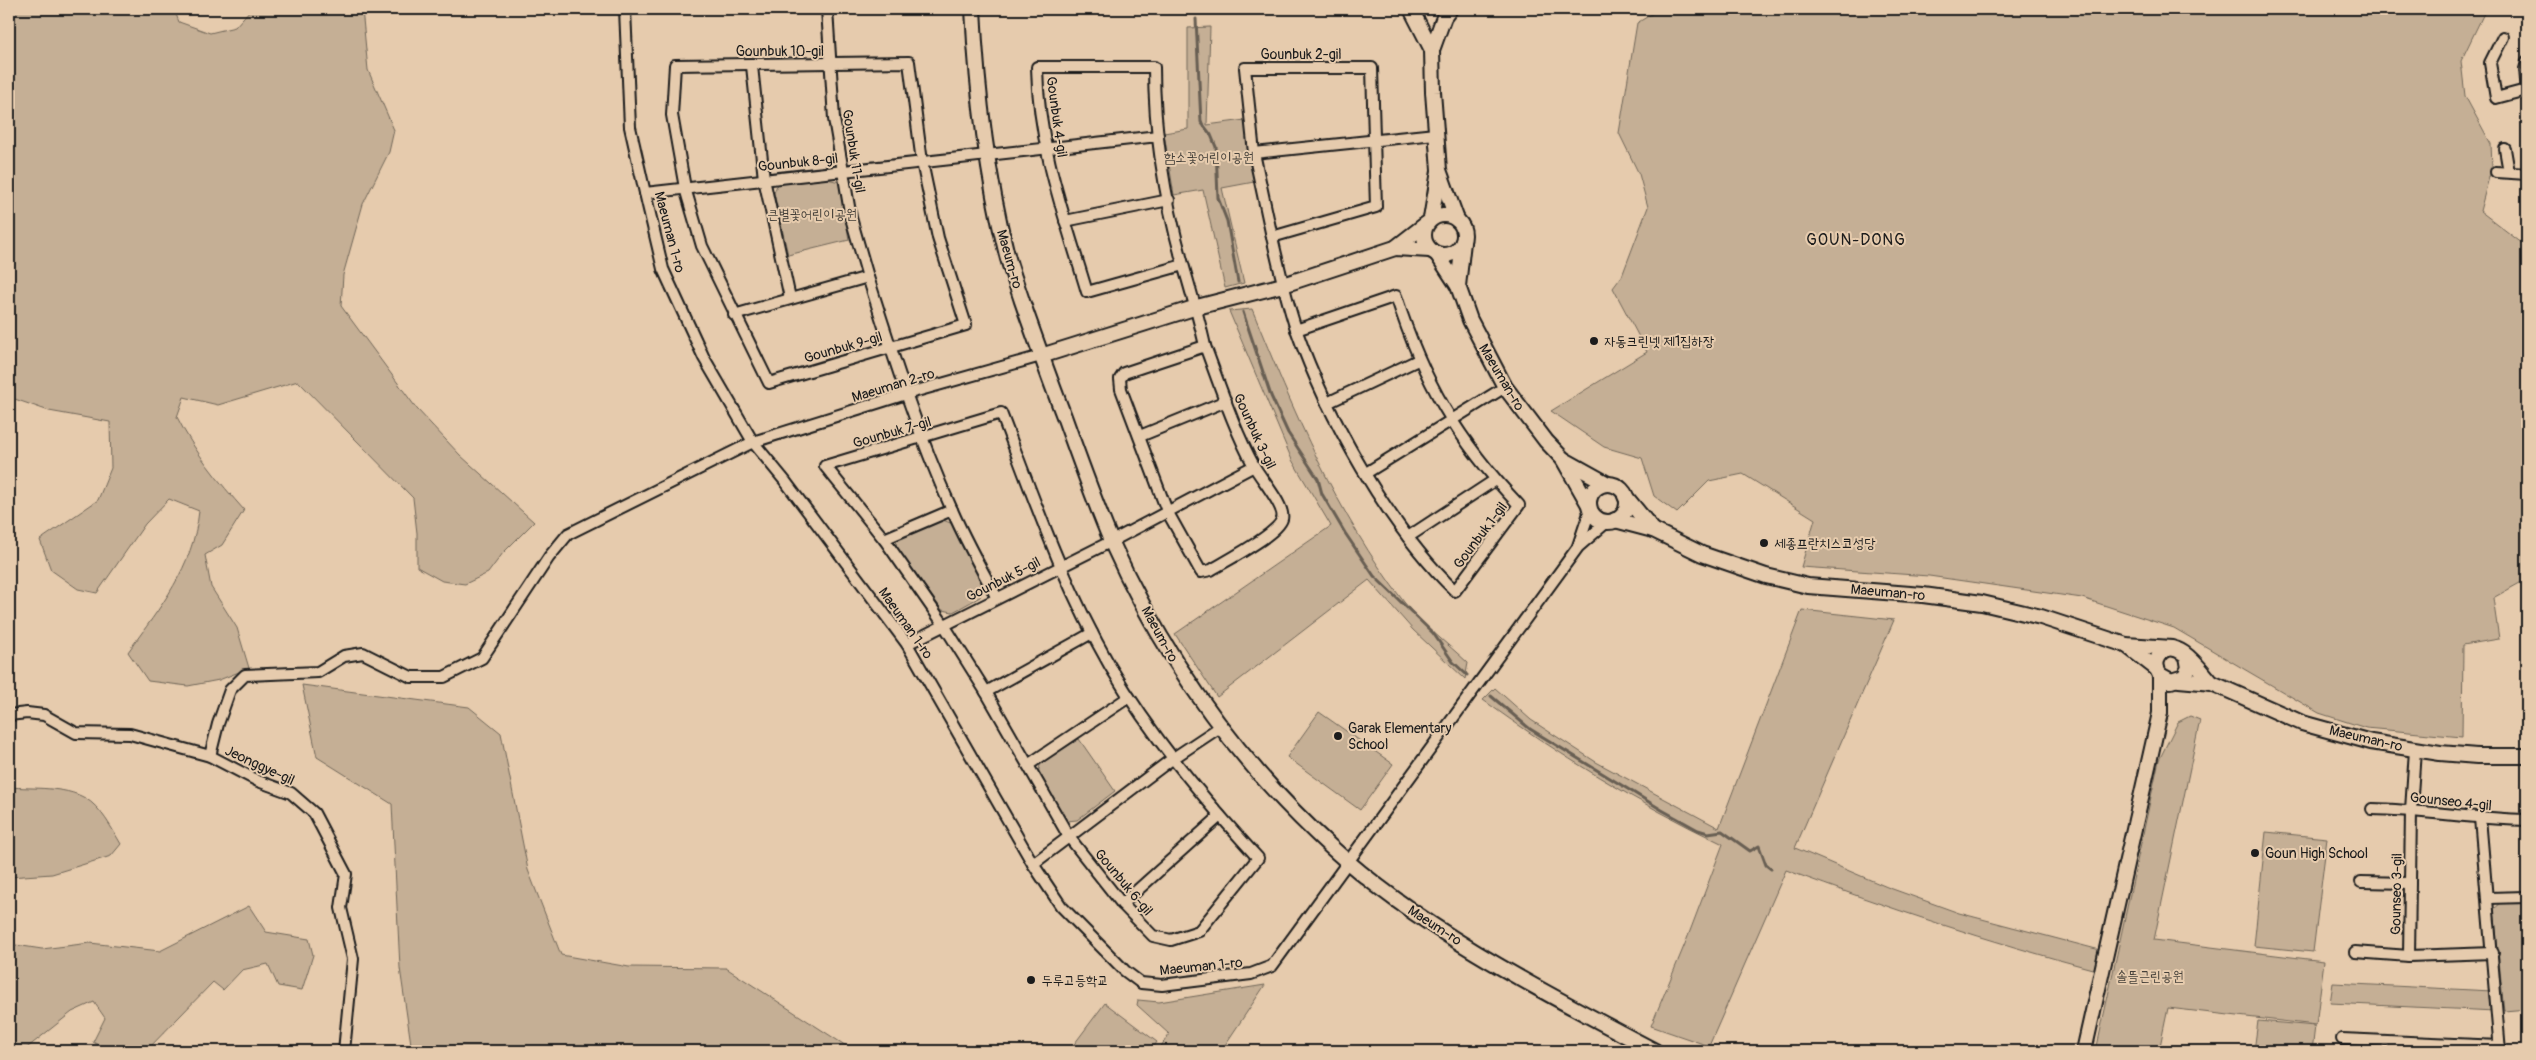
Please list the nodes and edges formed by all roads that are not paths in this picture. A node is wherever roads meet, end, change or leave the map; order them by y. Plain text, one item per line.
1 (625, 9) edge
2 (827, 9) edge
3 (973, 9) edge
4 (1411, 12) edge
5 (1447, 13) edge
6 (2503, 37) dead end
7 (1432, 50) junction
8 (2527, 62) edge
9 (831, 65) junction
10 (752, 66) junction
11 (2526, 91) edge
12 (1435, 134) junction
13 (1158, 136) junction
14 (1374, 139) junction
15 (1046, 148) junction
16 (2505, 149) dead end
17 (1254, 153) junction
18 (985, 155) junction
19 (922, 162) junction
20 (1439, 170) junction
21 (844, 171) junction
22 (2496, 172) dead end
23 (2509, 172) junction
24 (2527, 174) edge
25 (764, 179) junction
26 (685, 188) junction
27 (644, 193) junction
28 (1170, 200) junction
29 (1457, 220) junction
30 (1065, 221) junction
31 (1429, 221) junction
32 (1272, 237) junction
33 (1463, 242) junction
34 (1395, 248) junction
35 (1434, 252) junction
36 (1183, 265) junction
37 (868, 277) junction
38 (1283, 284) junction
39 (1458, 286) junction
40 (790, 298) junction
41 (1196, 307) junction
42 (734, 315) junction
43 (1296, 330) junction
44 (1205, 346) junction
45 (890, 347) junction
46 (1041, 356) junction
47 (1418, 360) junction
48 (1505, 387) junction
49 (906, 394) junction
50 (1226, 401) junction
51 (1327, 403) junction
52 (1451, 420) junction
53 (1140, 436) junction
54 (922, 438) junction
55 (753, 442) junction
56 (1563, 459) junction
57 (1254, 466) junction
58 (1366, 473) junction
59 (1495, 480) junction
60 (1608, 484) junction
61 (1625, 496) junction
62 (1589, 506) junction
63 (952, 510) junction
64 (1167, 511) junction
65 (1611, 521) junction
66 (1653, 530) junction
67 (1408, 537) junction
68 (884, 539) junction
69 (1112, 541) junction
70 (1578, 547) junction
71 (1059, 566) junction
72 (997, 598) junction
73 (944, 625) junction
74 (1092, 633) junction
75 (907, 644) junction
76 (2126, 645) junction
77 (2172, 648) junction
78 (2187, 656) junction
79 (2158, 672) junction
80 (2177, 681) junction
81 (2212, 683) junction
82 (986, 692) junction
83 (1130, 697) junction
84 (2160, 713) junction
85 (9, 715) edge
86 (1220, 727) junction
87 (2415, 750) junction
88 (210, 756) junction
89 (2527, 756) edge
90 (1172, 759) junction
91 (1028, 765) junction
92 (2372, 809) dead end
93 (2411, 810) junction
94 (1220, 816) junction
95 (2480, 818) junction
96 (2527, 820) edge
97 (1069, 837) junction
98 (1348, 862) junction
99 (1033, 864) junction
100 (2361, 882) dead end
101 (2410, 883) junction
102 (2527, 897) edge
103 (2488, 898) junction
104 (1122, 904) junction
105 (2355, 952) dead end
106 (2493, 953) junction
107 (2410, 956) junction
108 (2342, 1039) dead end
109 (2407, 1047) edge
110 (2500, 1049) edge
111 (344, 1051) edge
112 (1655, 1051) edge
113 (2084, 1051) edge

1 - 27 street, Maeuman 1-ro
2 - 9 street, Gounbuk 11-gil
3 - 18 street, Maeum-ro
4 - 5 street
4 - 7 street
5 - 7 street
6 - 11 street
7 - 12 street
8 - 11 street
9 - 10 street, Gounbuk 10-gil
9 - 19 street, Gounbuk 10-gil
9 - 21 street, Gounbuk 11-gil
10 - 25 street
10 - 26 street, Gounbuk 10-gil
12 - 14 street
12 - 20 street
13 - 15 street, Gounbuk 8-gil
13 - 15 street, Gounbuk 4-gil
13 - 28 street, Gounbuk 4-gil
14 - 17 street
14 - 17 street, Gounbuk 2-gil
14 - 32 street, Gounbuk 2-gil
15 - 18 street, Gounbuk 8-gil
15 - 30 street, Gounbuk 4-gil
16 - 23 street
17 - 32 street, Gounbuk 2-gil
18 - 19 street, Gounbuk 8-gil
18 - 46 street, Maeum-ro
19 - 21 street, Gounbuk 8-gil
19 - 45 street, Gounbuk 9-gil
20 - 29 street
20 - 31 street
21 - 25 street, Gounbuk 8-gil
21 - 37 street, Gounbuk 11-gil
22 - 23 street
23 - 24 street
25 - 26 street, Gounbuk 8-gil
25 - 40 street
26 - 27 street, Gounbuk 8-gil
26 - 42 street, Gounbuk 9-gil
27 - 55 street, Maeuman 1-ro
28 - 30 street
28 - 36 street, Gounbuk 4-gil
29 - 31 street
29 - 33 street
30 - 36 street, Gounbuk 4-gil
31 - 34 street
31 - 35 street
32 - 38 street, Gounbuk 2-gil
33 - 35 street
33 - 39 street
34 - 35 street
34 - 38 street
35 - 39 street
36 - 41 street, Gounbuk 4-gil
37 - 40 street
37 - 45 street, Gounbuk 11-gil
38 - 41 street
38 - 43 street, Gounbuk 1-gil
39 - 48 street, Maeuman-ro
40 - 42 street
41 - 44 street, Gounbuk 4-gil
41 - 46 street
42 - 45 street, Gounbuk 9-gil
43 - 47 street, Gounbuk 1-gil
43 - 51 street, Gounbuk 1-gil
44 - 50 street, Gounbuk 3-gil
44 - 53 street, Gounbuk 3-gil
45 - 49 street, Gounbuk 11-gil
46 - 49 street, Maeuman 2-ro
46 - 69 street, Maeum-ro
47 - 51 street
47 - 52 street, Gounbuk 1-gil
48 - 52 street
48 - 56 street, Maeuman-ro
49 - 54 street, Gounbuk 11-gil
49 - 55 street, Maeuman 2-ro
50 - 53 street
50 - 57 street, Gounbuk 3-gil
51 - 58 street, Gounbuk 1-gil
52 - 58 street
52 - 59 street, Gounbuk 1-gil
53 - 64 street, Gounbuk 3-gil
54 - 63 street, Gounbuk 11-gil
54 - 68 street, Gounbuk 7-gil
54 - 71 street, Gounbuk 7-gil
55 - 75 street, Maeuman 1-ro
55 - 88 street, Maeuman 2-ro
56 - 60 street
56 - 62 street
57 - 64 street, Gounbuk 5-gil
57 - 64 street, Gounbuk 3-gil
58 - 67 street, Gounbuk 1-gil
59 - 67 street
59 - 67 street, Gounbuk 1-gil
60 - 61 street
60 - 62 street
61 - 65 street
61 - 66 street
62 - 65 street
62 - 70 street
63 - 68 street
63 - 72 street, Gounbuk 11-gil
64 - 69 street, Gounbuk 5-gil
65 - 66 street
65 - 70 street
66 - 76 street, Maeuman-ro
68 - 73 street, Gounbuk 7-gil
69 - 71 street, Gounbuk 5-gil
69 - 86 street, Maeum-ro
70 - 98 street, Maeuman 1-ro
71 - 72 street, Gounbuk 5-gil
71 - 74 street, Gounbuk 6-gil
72 - 73 street, Gounbuk 5-gil
73 - 75 street, Gounbuk 5-gil
73 - 82 street, Gounbuk 6-gil
74 - 82 street
74 - 83 street, Gounbuk 6-gil
75 - 99 street, Maeuman 1-ro
76 - 77 street
76 - 79 street
77 - 78 street
77 - 79 street
78 - 80 street
78 - 81 street
79 - 80 street
79 - 84 street
80 - 81 street
80 - 84 street
81 - 87 street, Maeuman-ro
82 - 91 street, Gounbuk 6-gil
83 - 90 street, Gounbuk 6-gil
83 - 91 street
84 - 113 street
85 - 88 street, Jeonggye-gil
86 - 90 street
86 - 98 street, Maeum-ro
87 - 89 street, Maeuman-ro
87 - 93 street, Gounseo 3-gil
88 - 111 street, Jeonggye-gil
90 - 94 street, Gounbuk 6-gil
90 - 97 street
91 - 97 street, Gounbuk 6-gil
92 - 93 street, Gounseo 4-gil
93 - 95 street, Gounseo 4-gil
93 - 101 street, Gounseo 3-gil
94 - 104 street
94 - 104 street, Gounbuk 6-gil
95 - 96 street, Gounseo 4-gil
95 - 103 street
97 - 99 street
97 - 104 street, Gounbuk 6-gil
98 - 99 street, Maeuman 1-ro
98 - 112 street, Maeum-ro
100 - 101 street
101 - 107 street, Gounseo 3-gil
102 - 103 street
103 - 106 street
105 - 107 street
106 - 107 street
106 - 110 street
108 - 109 street
109 - 110 street

